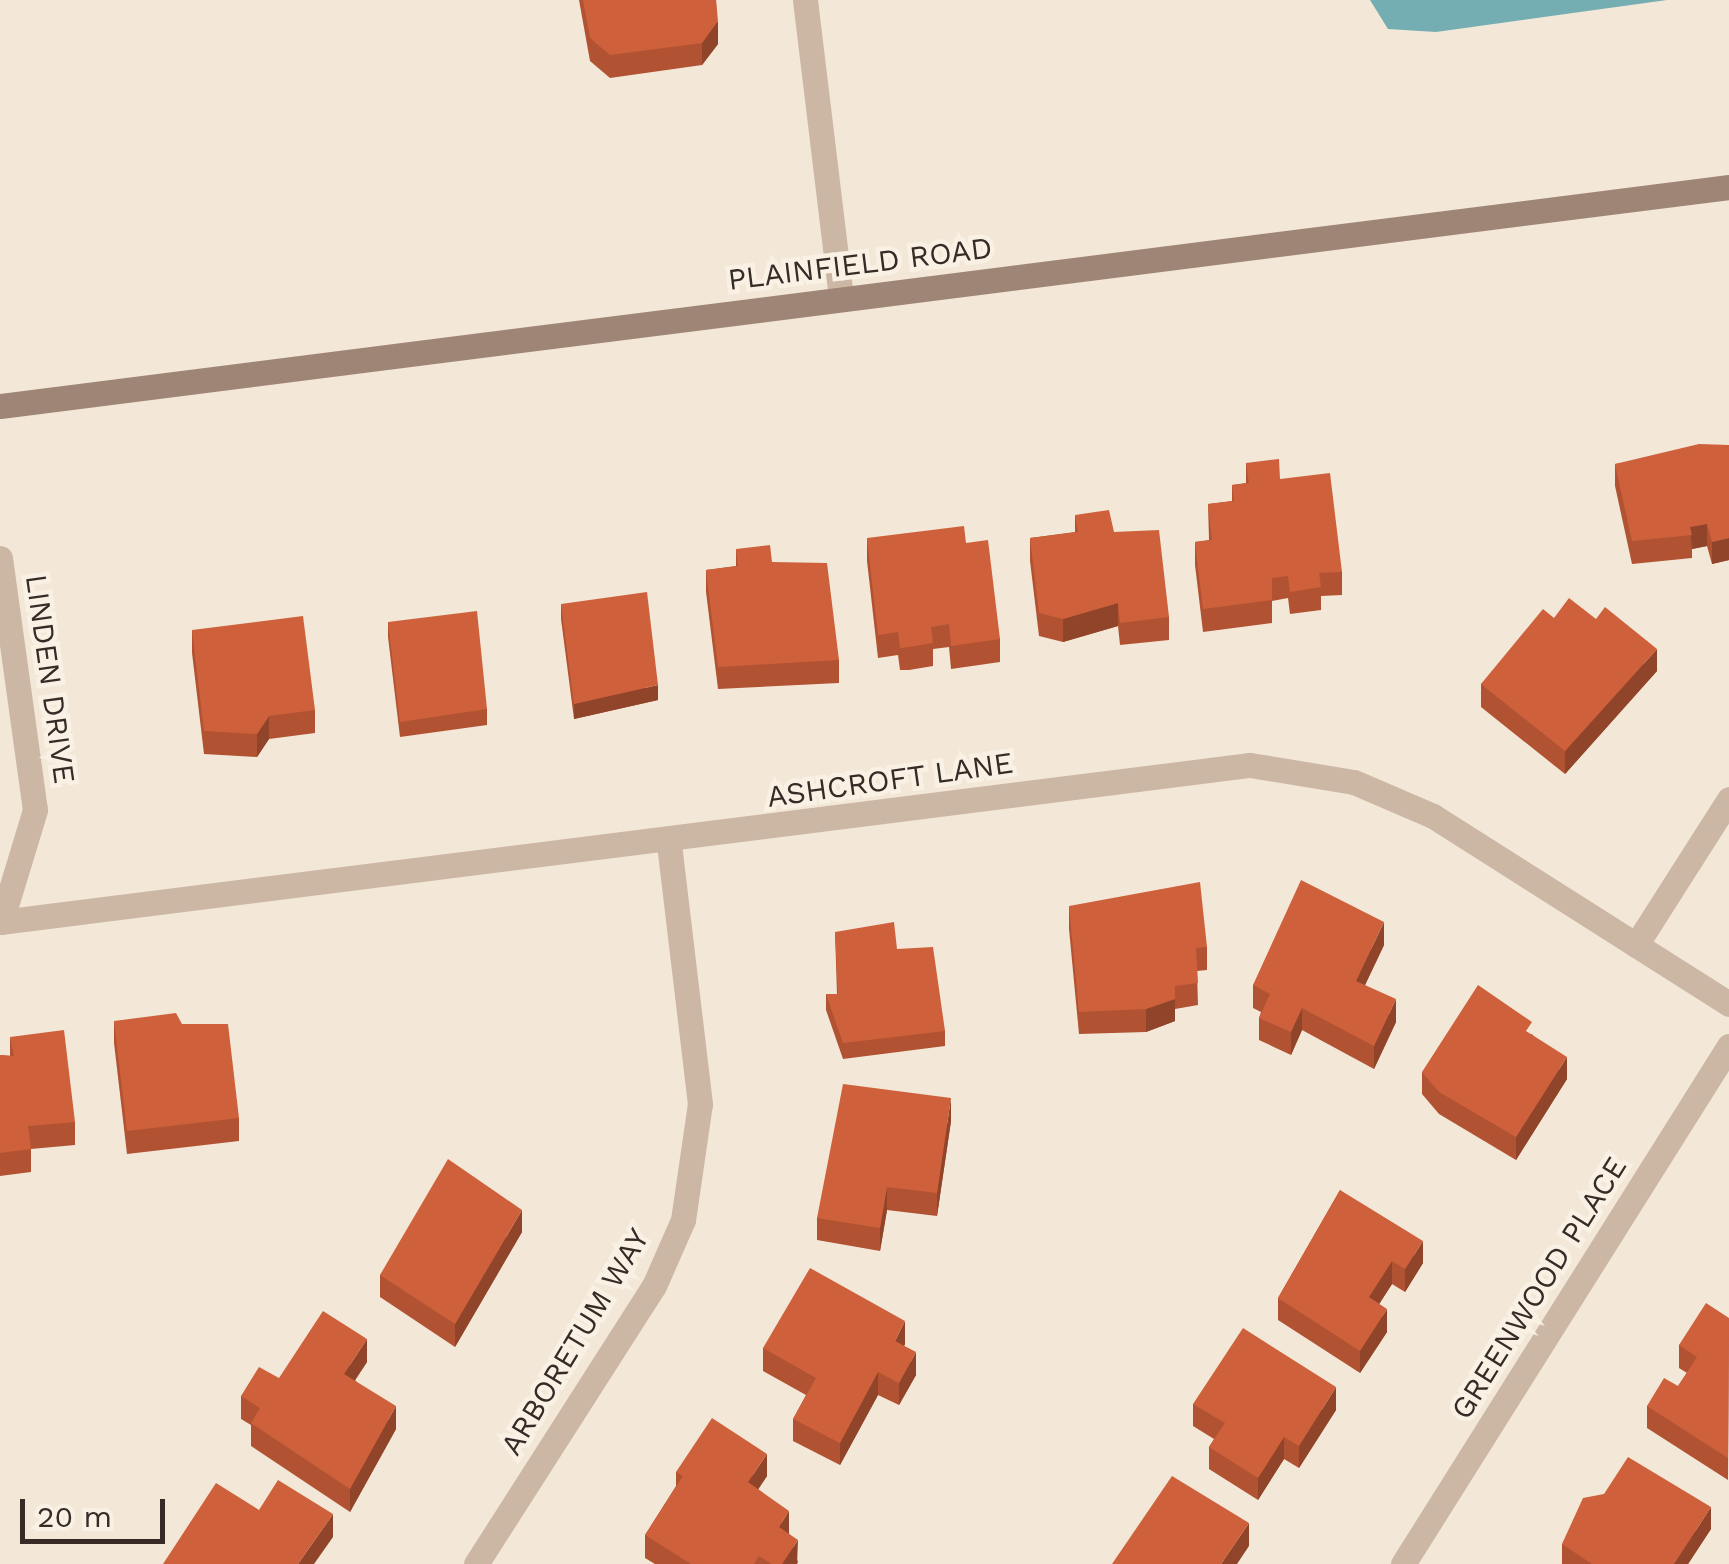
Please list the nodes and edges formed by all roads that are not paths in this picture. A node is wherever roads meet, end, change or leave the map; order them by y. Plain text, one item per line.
1 (805, 0) edge
2 (1729, 188) edge
3 (841, 298) junction
4 (0, 406) edge
5 (0, 558) edge
6 (1729, 800) edge
7 (669, 843) junction
8 (0, 921) edge
9 (1636, 945) junction
10 (1729, 1004) edge
11 (1729, 1046) edge
12 (476, 1564) edge
13 (1403, 1564) edge

1 - 3 street
2 - 3 main road, PLAINFIELD ROAD
3 - 4 main road, PLAINFIELD ROAD
5 - 8 street, LINDEN DRIVE
6 - 9 street
7 - 8 street, ASHCROFT LANE
7 - 9 street, ASHCROFT LANE
7 - 12 street, ARBORETUM WAY
9 - 10 street, ASHCROFT LANE
11 - 13 street, GREENWOOD PLACE

